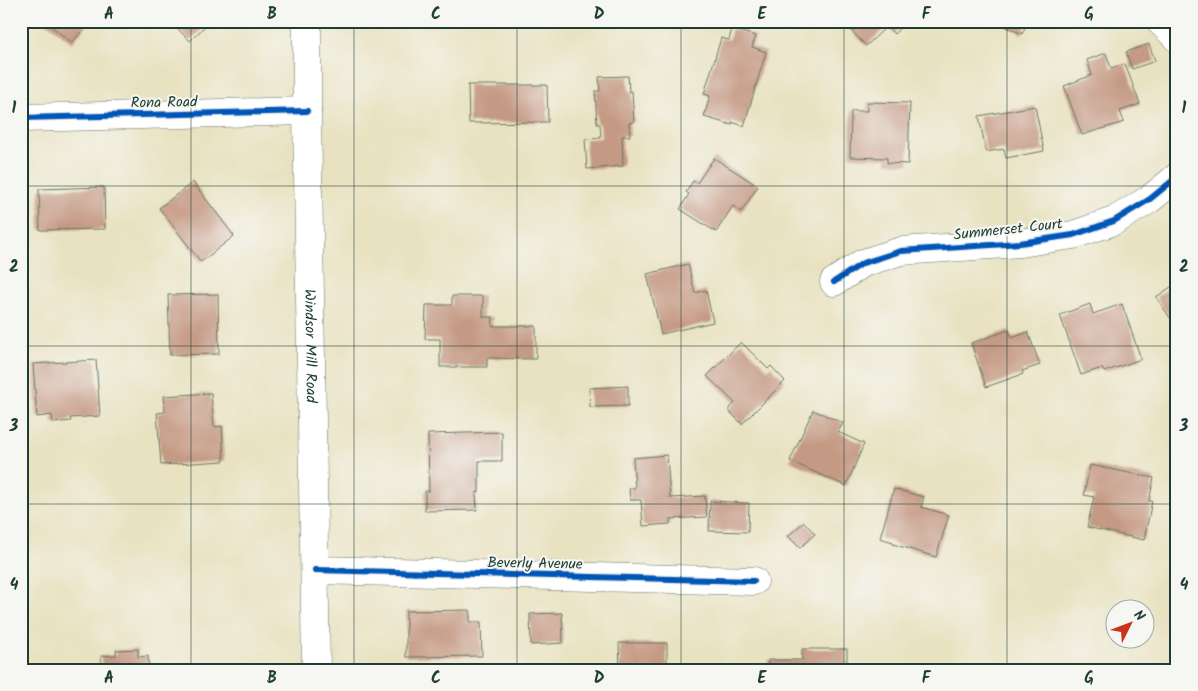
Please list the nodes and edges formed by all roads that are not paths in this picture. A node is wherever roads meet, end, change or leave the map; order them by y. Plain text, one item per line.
1 (307, 21) edge
2 (1160, 21) edge
3 (1177, 38) edge
4 (307, 111) junction
5 (21, 118) edge
6 (1177, 177) edge
7 (834, 282) dead end
8 (315, 570) junction
9 (754, 581) dead end
10 (316, 670) edge

1 - 4 street, Windsor Mill Road
2 - 3 street
4 - 5 street, Rona Road
4 - 8 street, Windsor Mill Road
6 - 7 street, Summerset Court
8 - 9 street, Beverly Avenue
8 - 10 street, Windsor Mill Road

